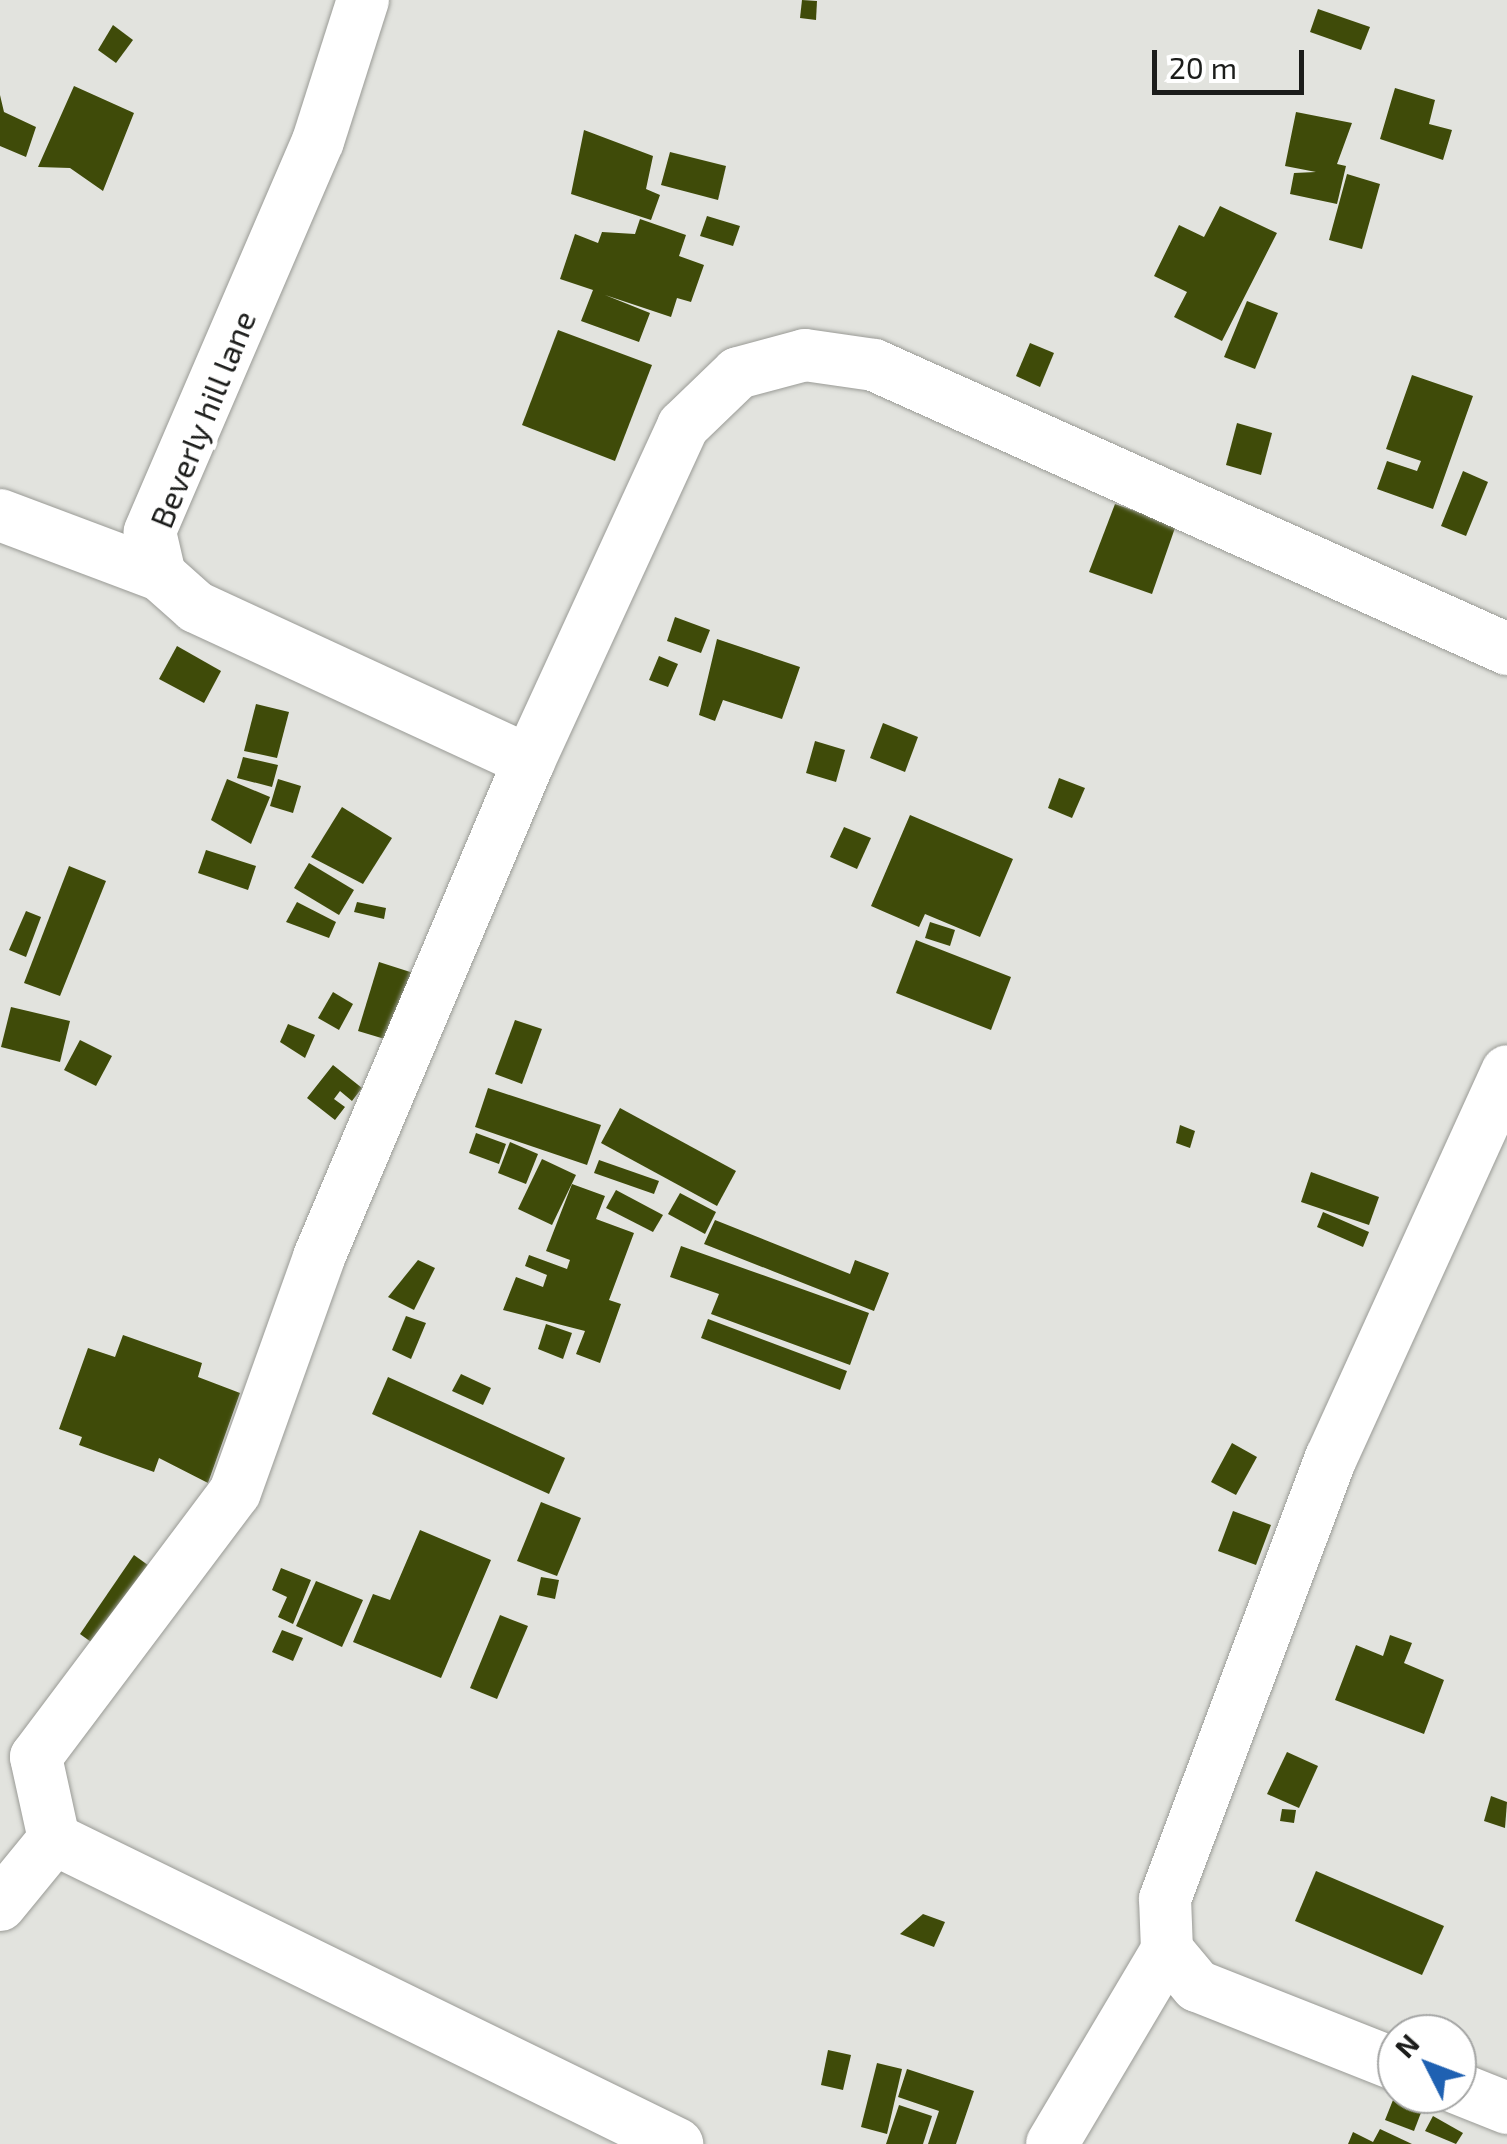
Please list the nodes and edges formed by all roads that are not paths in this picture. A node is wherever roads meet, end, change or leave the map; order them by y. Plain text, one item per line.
1 (343, 15) edge
2 (0, 514) edge
3 (160, 575) junction
4 (1507, 649) edge
5 (529, 762) junction
6 (1507, 1071) edge
7 (18, 1747) edge
8 (54, 1839) junction
9 (0, 1905) edge
10 (1167, 1950) junction
11 (1377, 2057) edge
12 (1477, 2096) edge
13 (1507, 2108) edge
14 (677, 2144) edge
15 (1052, 2144) edge

1 - 3 street, Beverly hill lane
2 - 3 street
3 - 5 street, Beverly hill lane
4 - 5 street
5 - 7 street
6 - 10 street
7 - 8 street
8 - 9 street
8 - 14 street
10 - 11 street
10 - 15 street
12 - 13 street

